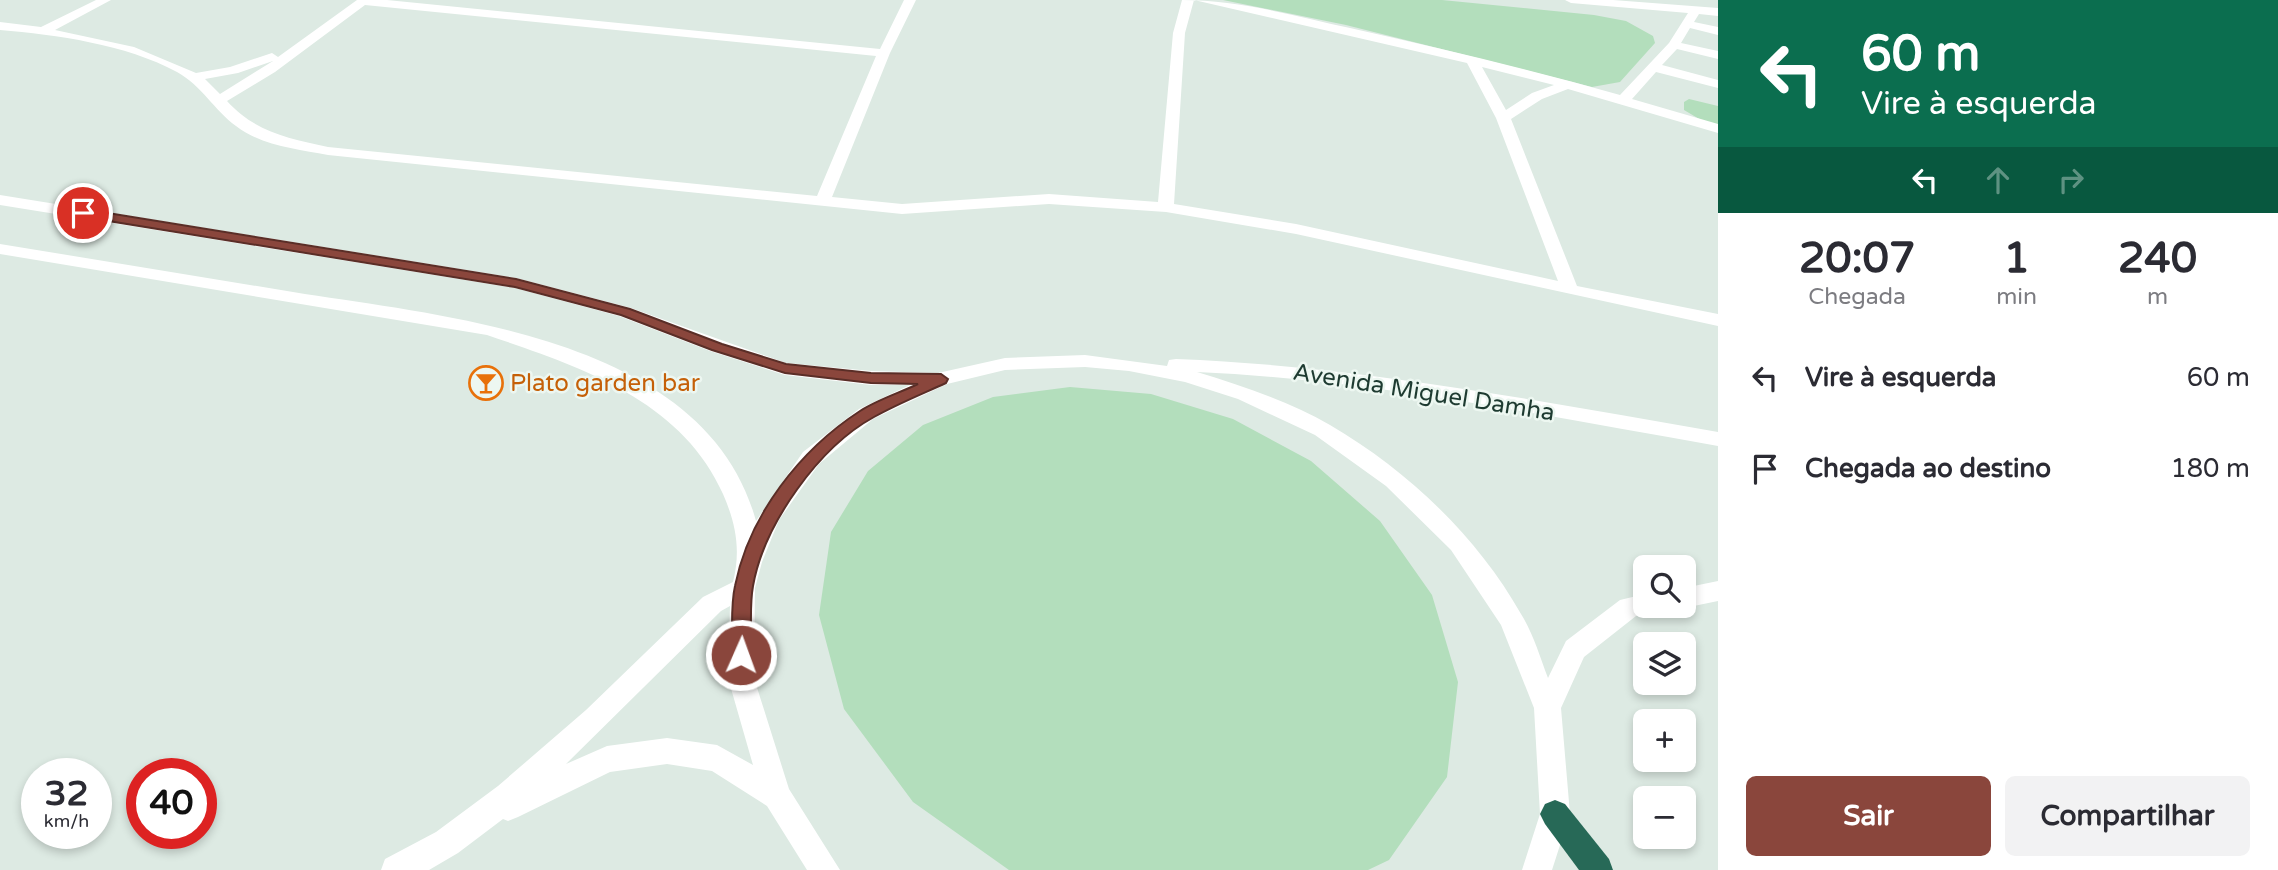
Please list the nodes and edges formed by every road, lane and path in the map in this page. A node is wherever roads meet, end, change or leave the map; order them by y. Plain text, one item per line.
1 (105, 0) edge
2 (910, 0) edge
3 (1188, 0) edge
4 (1199, 0) edge
5 (1571, 0) edge
6 (363, 1) edge
7 (1696, 10) junction
8 (1718, 12) edge
9 (1687, 24) junction
10 (0, 26) edge
11 (1718, 31) edge
12 (41, 32) junction
13 (312, 39) junction
14 (1674, 45) junction
15 (884, 53) junction
16 (1718, 55) edge
17 (1473, 62) junction
18 (1653, 67) junction
19 (195, 78) junction
20 (1718, 84) edge
21 (1567, 85) junction
22 (1624, 99) junction
23 (219, 100) junction
24 (1503, 118) junction
25 (1718, 129) edge
26 (0, 200) edge
27 (823, 201) junction
28 (1166, 207) junction
29 (0, 249) edge
30 (1570, 289) junction
31 (1718, 320) edge
32 (1129, 365) junction
33 (941, 379) junction
34 (1718, 439) edge
35 (747, 575) junction
36 (1718, 592) edge
37 (1696, 596) edge
38 (1633, 606) edge
39 (1547, 708) junction
40 (777, 796) junction
41 (1555, 814) junction
42 (481, 820) junction
43 (396, 870) edge
44 (825, 870) edge
45 (1537, 870) edge
46 (1598, 870) edge

1 - 12 street
2 - 15 street
3 - 28 street
4 - 17 street
5 - 7 street
6 - 13 street
6 - 15 street
7 - 8 street
7 - 9 street
9 - 11 street
9 - 14 street
10 - 12 street
12 - 19 street
13 - 19 street
13 - 23 street
14 - 16 street
14 - 18 street
15 - 27 street
17 - 21 street
17 - 24 street
18 - 20 street
18 - 22 street
19 - 23 street
21 - 22 street
21 - 24 street
22 - 25 street
23 - 27 street
24 - 30 street
26 - 33 street
27 - 28 street
28 - 30 street
29 - 35 street
30 - 31 street
32 - 33 street
32 - 34 street, Avenida Miguel Damha
32 - 39 street
33 - 35 street
35 - 40 street
35 - 42 street
36 - 37 street
38 - 39 street
39 - 41 street
40 - 42 street
40 - 44 street
41 - 45 street
41 - 46 highway
42 - 43 street

